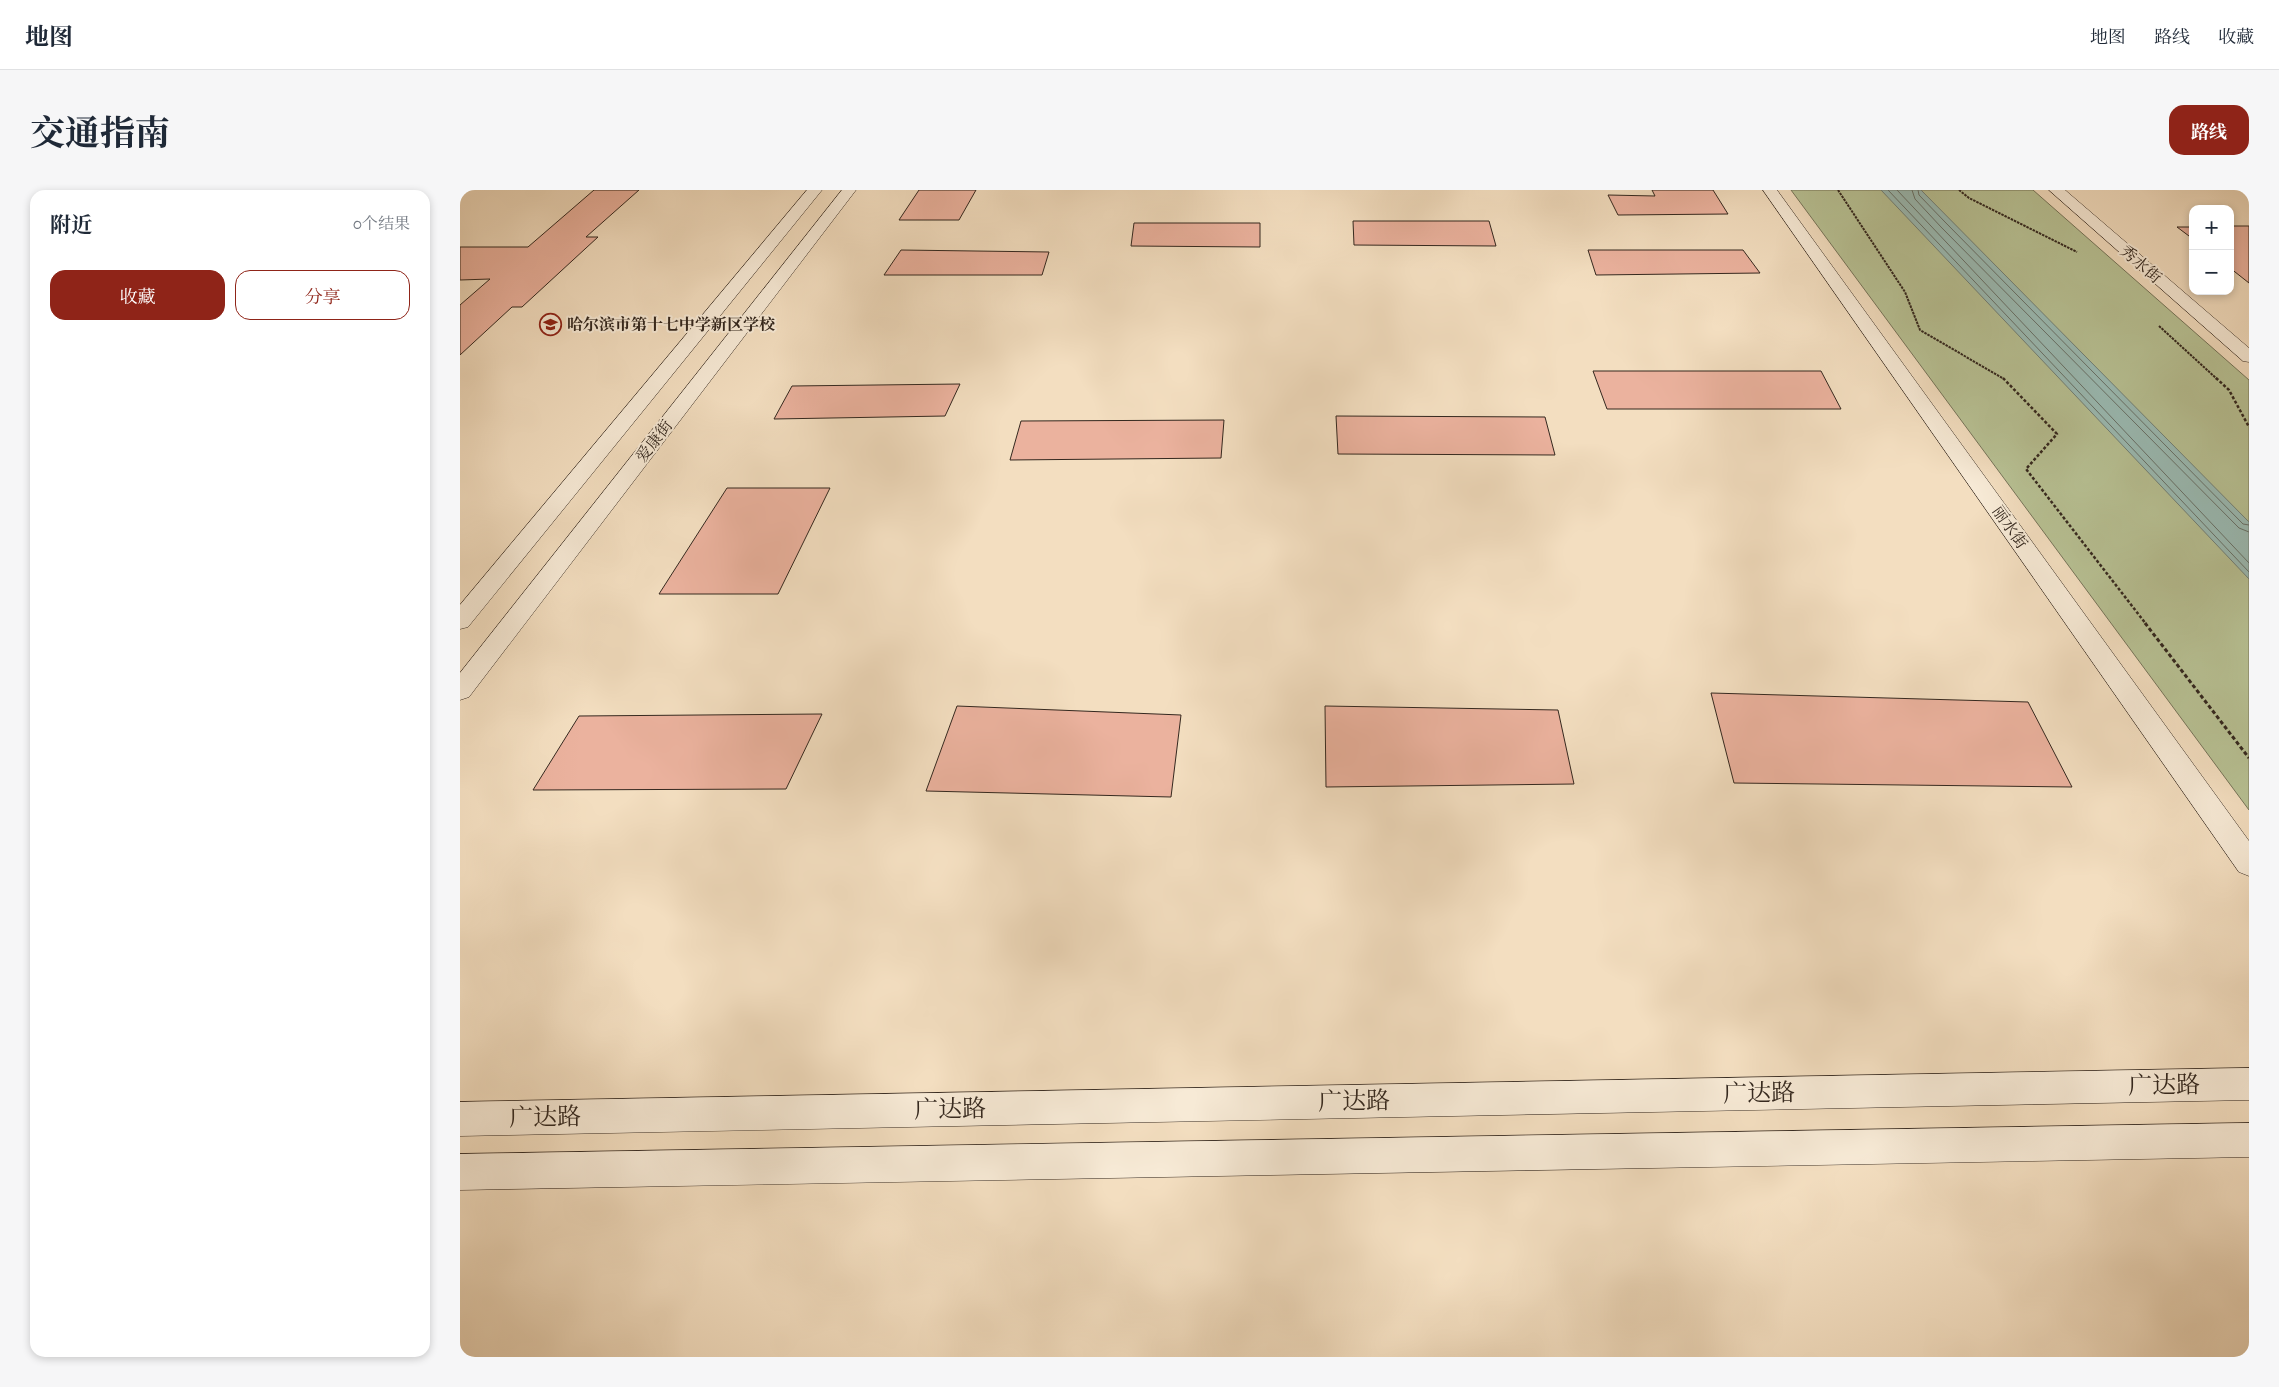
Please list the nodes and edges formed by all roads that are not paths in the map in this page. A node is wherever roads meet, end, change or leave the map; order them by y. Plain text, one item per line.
1 (815, 190) edge
2 (849, 190) edge
3 (1770, 190) edge
4 (2056, 190) edge
5 (2249, 357) edge
6 (460, 621) edge
7 (460, 691) edge
8 (2249, 864) edge
9 (2249, 1084) edge
10 (460, 1119) edge
11 (2249, 1140) edge
12 (460, 1172) edge

1 - 6 main road, 爱康街
2 - 7 main road, 爱康街
3 - 8 main road, 丽水街
4 - 5 main road, 秀水街
9 - 10 main road, 广达路
11 - 12 main road

